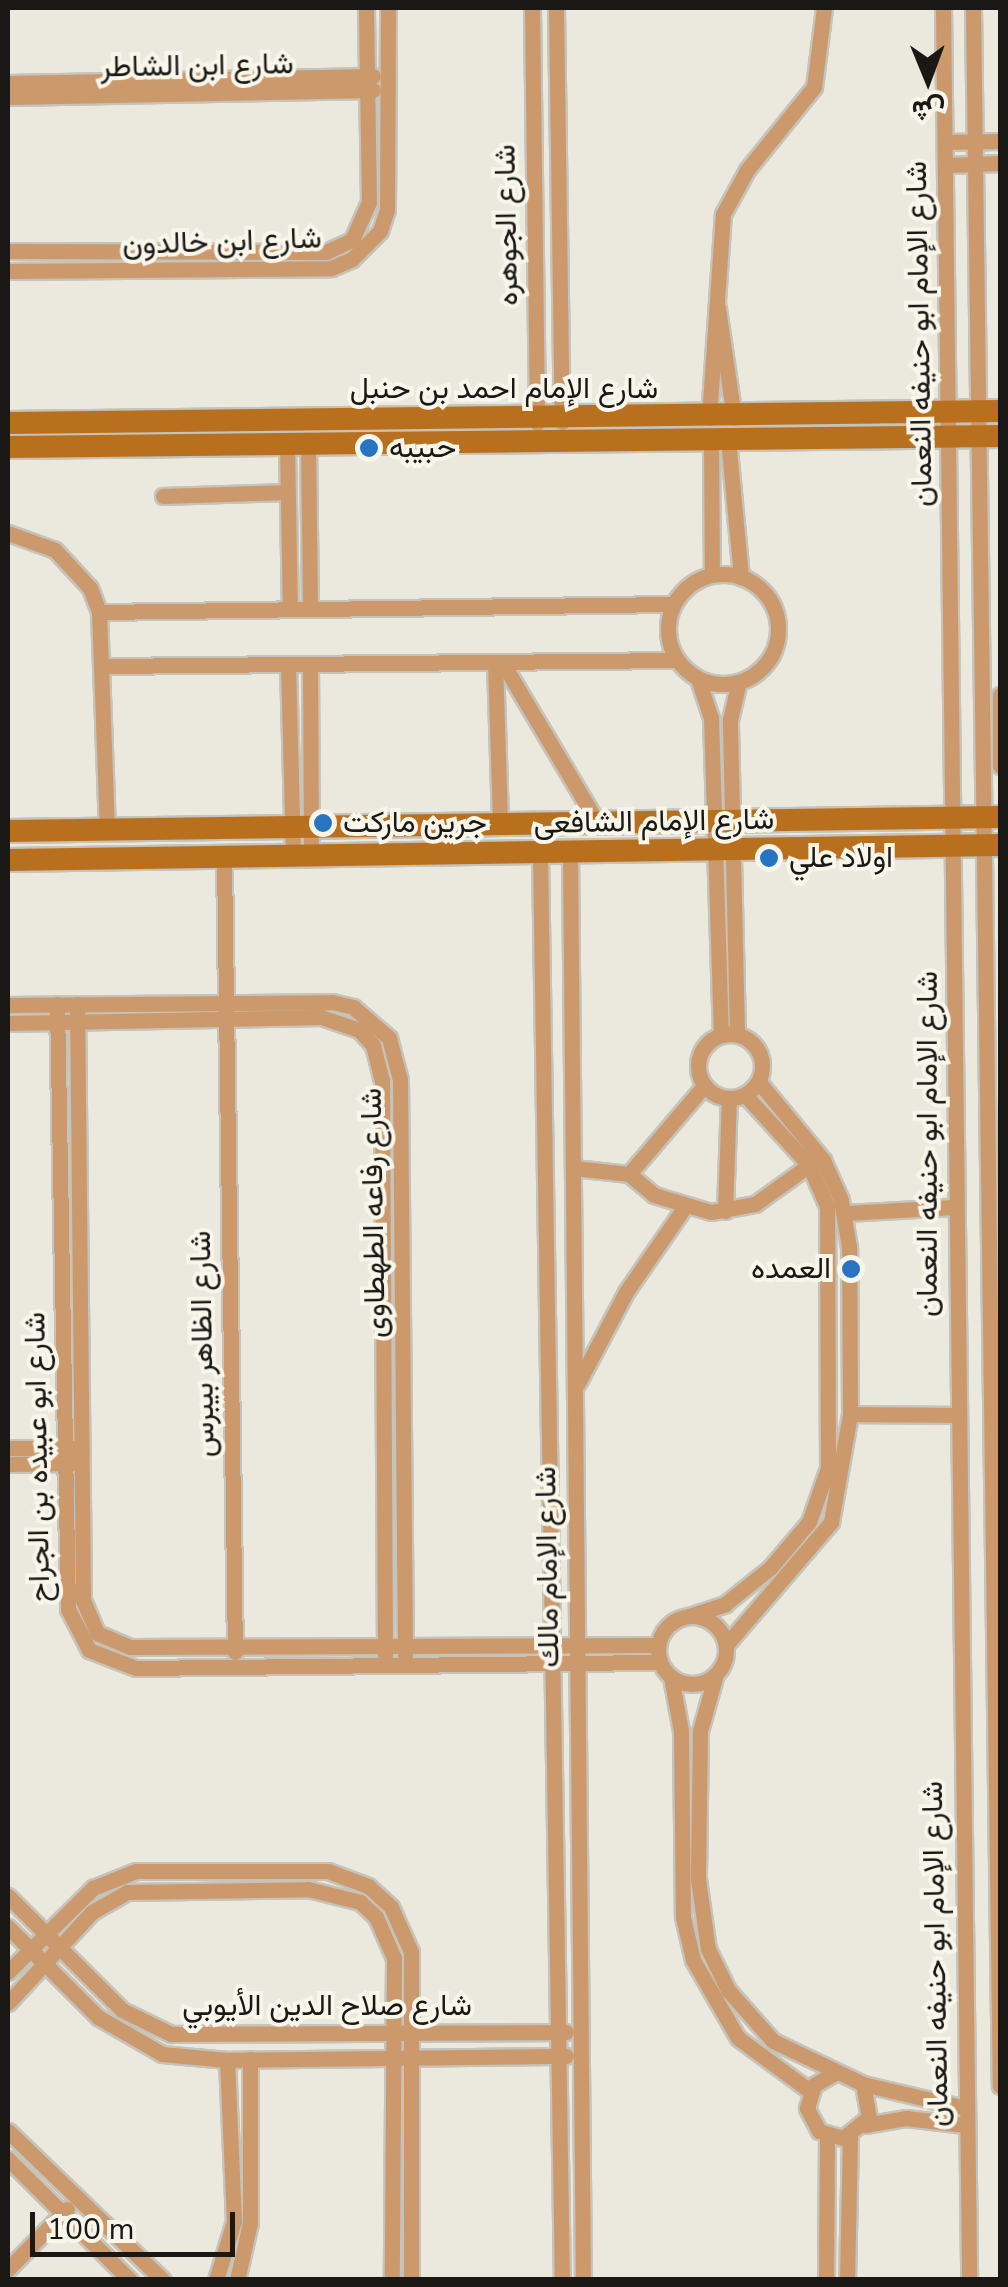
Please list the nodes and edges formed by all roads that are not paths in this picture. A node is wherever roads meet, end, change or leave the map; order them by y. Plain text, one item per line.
1 (366, 8) edge
2 (388, 8) edge
3 (532, 8) edge
4 (556, 8) edge
5 (824, 8) edge
6 (943, 8) edge
7 (973, 8) edge
8 (388, 82) junction
9 (8, 83) edge
10 (368, 83) junction
11 (226, 85) junction
12 (8, 97) edge
13 (1000, 141) edge
14 (945, 142) junction
15 (975, 142) junction
16 (1000, 163) edge
17 (946, 164) junction
18 (975, 164) junction
19 (8, 252) edge
20 (234, 253) junction
21 (234, 270) junction
22 (8, 271) edge
23 (717, 304) junction
24 (950, 412) junction
25 (990, 412) edge
26 (8, 423) edge
27 (720, 428) junction
28 (537, 430) junction
29 (562, 430) junction
30 (210, 433) junction
31 (950, 437) junction
32 (990, 437) edge
33 (297, 444) junction
34 (8, 447) edge
35 (287, 492) junction
36 (162, 496) dead end
37 (8, 533) edge
38 (712, 575) junction
39 (741, 577) junction
40 (673, 604) junction
41 (290, 609) junction
42 (310, 609) junction
43 (100, 612) junction
44 (677, 660) junction
45 (498, 662) junction
46 (288, 664) junction
47 (310, 664) junction
48 (104, 666) junction
49 (698, 679) junction
50 (739, 682) junction
51 (1000, 695) edge
52 (1000, 766) edge
53 (993, 817) edge
54 (953, 818) junction
55 (598, 824) junction
56 (726, 824) junction
57 (500, 825) junction
58 (301, 827) junction
59 (107, 830) junction
60 (8, 831) edge
61 (993, 845) edge
62 (954, 846) junction
63 (726, 851) junction
64 (570, 853) junction
65 (540, 854) junction
66 (302, 856) junction
67 (224, 858) junction
68 (8, 860) edge
69 (58, 1004) junction
70 (77, 1004) junction
71 (8, 1005) edge
72 (224, 1011) junction
73 (58, 1022) junction
74 (77, 1022) junction
75 (8, 1023) edge
76 (729, 1035) junction
77 (759, 1082) junction
78 (704, 1086) junction
79 (737, 1097) junction
80 (995, 1114) edge
81 (996, 1140) edge
82 (809, 1165) junction
83 (574, 1168) junction
84 (629, 1174) junction
85 (955, 1207) junction
86 (684, 1208) junction
87 (725, 1211) junction
88 (844, 1213) junction
89 (402, 1315) junction
90 (382, 1316) junction
91 (574, 1390) junction
92 (850, 1414) junction
93 (958, 1415) junction
94 (8, 1448) edge
95 (83, 1455) junction
96 (64, 1456) junction
97 (8, 1464) edge
98 (689, 1616) junction
99 (658, 1644) junction
100 (551, 1645) junction
101 (726, 1645) junction
102 (235, 1646) junction
103 (384, 1646) junction
104 (405, 1646) junction
105 (576, 1653) junction
106 (660, 1662) junction
107 (551, 1663) junction
108 (405, 1664) junction
109 (385, 1665) junction
110 (236, 1666) junction
111 (716, 1674) junction
112 (670, 1677) junction
113 (997, 1753) edge
114 (960, 1754) junction
115 (997, 1777) edge
116 (962, 1778) junction
117 (8, 1896) edge
118 (8, 1927) edge
119 (46, 1933) junction
120 (60, 1947) junction
121 (30, 1949) junction
122 (44, 1964) junction
123 (8, 1972) edge
124 (8, 2003) edge
125 (557, 2032) junction
126 (580, 2032) junction
127 (392, 2034) junction
128 (413, 2034) junction
129 (392, 2056) junction
130 (412, 2056) junction
131 (557, 2056) junction
132 (580, 2056) junction
133 (226, 2060) junction
134 (250, 2060) junction
135 (833, 2074) junction
136 (863, 2084) junction
137 (1000, 2086) edge
138 (810, 2091) junction
139 (965, 2117) junction
140 (865, 2125) junction
141 (8, 2132) edge
142 (827, 2136) junction
143 (850, 2136) junction
144 (8, 2160) edge
145 (77, 2199) junction
146 (62, 2214) junction
147 (392, 2241) junction
148 (411, 2241) junction
149 (8, 2269) edge
150 (130, 2280) edge
151 (163, 2280) edge
152 (216, 2280) edge
153 (237, 2280) edge
154 (392, 2280) edge
155 (410, 2280) edge
156 (562, 2280) edge
157 (583, 2280) edge
158 (826, 2280) edge
159 (847, 2280) edge
160 (969, 2280) edge

1 - 10 street, شارع ابن خالدون
2 - 8 street, شارع ابن خالدون
3 - 28 street, شارع الجوهره
4 - 29 street, شارع الجوهره
5 - 23 street
6 - 14 street, شارع الإمام ابو حنيفه النعمان
7 - 15 street, شارع الإمام ابو حنيفه النعمان
8 - 10 street, شارع ابن الشاطر
8 - 21 street, شارع ابن خالدون
9 - 11 street, شارع ابن الشاطر
10 - 11 street, شارع ابن الشاطر
10 - 20 street, شارع ابن خالدون
11 - 12 street, شارع ابن الشاطر
13 - 15 street
14 - 15 street
14 - 17 street, شارع الإمام ابو حنيفه النعمان
15 - 18 street, شارع الإمام ابو حنيفه النعمان
16 - 18 street
17 - 18 street
17 - 24 street, شارع الإمام ابو حنيفه النعمان
18 - 25 street, شارع الإمام ابو حنيفه النعمان
19 - 20 street, شارع ابن خالدون
20 - 21 street
21 - 22 street, شارع ابن خالدون
23 - 27 street
23 - 27 street
24 - 25 street, شارع الإمام احمد بن حنبل
24 - 27 street, شارع الإمام احمد بن حنبل
24 - 31 street, شارع الإمام ابو حنيفه النعمان
25 - 32 street, شارع الإمام ابو حنيفه النعمان
26 - 30 street, شارع الإمام احمد بن حنبل
27 - 29 street, شارع الإمام احمد بن حنبل
27 - 31 street, شارع الإمام احمد بن حنبل
27 - 38 street
27 - 39 street
28 - 29 street, شارع الإمام احمد بن حنبل
28 - 30 street, شارع الإمام احمد بن حنبل
28 - 33 street, شارع الإمام احمد بن حنبل
30 - 33 street, شارع الإمام احمد بن حنبل
30 - 34 street, شارع الإمام احمد بن حنبل
31 - 32 street, شارع الإمام احمد بن حنبل
31 - 54 street, شارع الإمام ابو حنيفه النعمان
32 - 53 street, شارع الإمام ابو حنيفه النعمان
33 - 35 street
33 - 42 street
35 - 36 street
35 - 41 street
37 - 43 street
38 - 39 street
38 - 40 street
39 - 50 street
40 - 42 street
40 - 44 street
41 - 42 street
41 - 43 street
43 - 48 street
44 - 45 street
44 - 49 street
45 - 47 street
45 - 55 street
45 - 57 street
46 - 47 street
46 - 48 street
46 - 58 street
47 - 58 street
48 - 59 street
49 - 50 street
49 - 56 street
50 - 56 street
51 - 52 street
53 - 54 street, شارع الإمام الشافعى
53 - 61 street, شارع الإمام ابو حنيفه النعمان
54 - 56 street, شارع الإمام الشافعى
54 - 62 street, شارع الإمام ابو حنيفه النعمان
55 - 56 street, شارع الإمام الشافعى
55 - 57 street, شارع الإمام الشافعى
56 - 63 street
57 - 58 street, شارع الإمام الشافعى
58 - 59 street, شارع الإمام الشافعى
58 - 66 street
59 - 60 street, شارع الإمام الشافعى
61 - 62 street, شارع الإمام الشافعى
61 - 80 street, شارع الإمام ابو حنيفه النعمان
62 - 63 street, شارع الإمام الشافعى
62 - 85 street, شارع الإمام ابو حنيفه النعمان
63 - 64 street, شارع الإمام الشافعى
63 - 76 street
64 - 65 street, شارع الإمام الشافعى
64 - 83 street, شارع الإمام مالك
65 - 66 street, شارع الإمام الشافعى
65 - 100 street, شارع الإمام مالك
66 - 67 street, شارع الإمام الشافعى
67 - 68 street, شارع الإمام الشافعى
67 - 72 street, شارع الظاهر بيبرس
69 - 70 street, شارع رفاعه الطهطاوى
69 - 71 street, شارع رفاعه الطهطاوى
69 - 73 street, شارع ابو عبيده بن الجراح
70 - 72 street, شارع رفاعه الطهطاوى
70 - 74 street, شارع ابو عبيده بن الجراح
72 - 74 street, شارع رفاعه الطهطاوى
72 - 89 street, شارع رفاعه الطهطاوى
72 - 90 street, شارع رفاعه الطهطاوى
72 - 102 street, شارع الظاهر بيبرس
73 - 74 street, شارع رفاعه الطهطاوى
73 - 75 street, شارع رفاعه الطهطاوى
73 - 96 street, شارع ابو عبيده بن الجراح
74 - 95 street, شارع ابو عبيده بن الجراح
76 - 77 street
76 - 78 street
77 - 79 street
77 - 88 street
78 - 79 street
78 - 84 street
79 - 82 street
79 - 87 street
80 - 81 street, شارع الإمام ابو حنيفه النعمان
81 - 113 street, شارع الإمام ابو حنيفه النعمان
82 - 87 street
82 - 98 street
83 - 84 street
83 - 91 street, شارع الإمام مالك
84 - 86 street
85 - 88 street
85 - 93 street, شارع الإمام ابو حنيفه النعمان
86 - 87 street
86 - 91 street
88 - 92 street
89 - 90 street
89 - 104 street, شارع رفاعه الطهطاوى
90 - 103 street, شارع رفاعه الطهطاوى
91 - 105 street, شارع الإمام مالك
92 - 93 street
92 - 101 street
93 - 114 street, شارع الإمام ابو حنيفه النعمان
94 - 96 street
95 - 96 street
95 - 102 street, شارع ابو عبيده بن الجراح
96 - 97 street
96 - 110 street, شارع ابو عبيده بن الجراح
98 - 99 street
98 - 101 street
99 - 105 street
99 - 106 street
100 - 104 street, شارع ابو عبيده بن الجراح
100 - 105 street, شارع ابو عبيده بن الجراح
100 - 107 street, شارع الإمام مالك
101 - 111 street
102 - 103 street, شارع ابو عبيده بن الجراح
102 - 110 street, شارع الظاهر بيبرس
103 - 104 street, شارع ابو عبيده بن الجراح
103 - 109 street, شارع رفاعه الطهطاوى
104 - 108 street, شارع رفاعه الطهطاوى
105 - 106 street
105 - 107 street, شارع ابو عبيده بن الجراح
105 - 126 street, شارع الإمام مالك
106 - 112 street
107 - 108 street, شارع ابو عبيده بن الجراح
107 - 125 street, شارع الإمام مالك
108 - 109 street, شارع ابو عبيده بن الجراح
109 - 110 street, شارع ابو عبيده بن الجراح
111 - 112 street
111 - 135 street
112 - 138 street
113 - 114 street
113 - 115 street, شارع الإمام ابو حنيفه النعمان
114 - 116 street, شارع الإمام ابو حنيفه النعمان
115 - 116 street
115 - 137 street, شارع الإمام ابو حنيفه النعمان
116 - 139 street, شارع الإمام ابو حنيفه النعمان
117 - 119 street, شارع صلاح الدين الأيوبي
118 - 121 street, شارع صلاح الدين الأيوبي
119 - 120 street, شارع صلاح الدين الأيوبي
119 - 121 street
119 - 128 street
120 - 122 street
120 - 127 street, شارع صلاح الدين الأيوبي
120 - 127 street
121 - 122 street, شارع صلاح الدين الأيوبي
121 - 123 street
122 - 124 street
122 - 133 street, شارع صلاح الدين الأيوبي
125 - 126 street, شارع صلاح الدين الأيوبي
125 - 128 street, شارع صلاح الدين الأيوبي
125 - 131 street, شارع الإمام مالك
126 - 132 street, شارع الإمام مالك
127 - 128 street, شارع صلاح الدين الأيوبي
127 - 129 street
128 - 130 street
129 - 130 street, شارع صلاح الدين الأيوبي
129 - 134 street, شارع صلاح الدين الأيوبي
129 - 147 street
130 - 131 street, شارع صلاح الدين الأيوبي
130 - 148 street
131 - 132 street, شارع صلاح الدين الأيوبي
131 - 156 street, شارع الإمام مالك
132 - 157 street, شارع الإمام مالك
133 - 134 street, شارع صلاح الدين الأيوبي
133 - 152 street
134 - 153 street
135 - 136 street
135 - 138 street
136 - 139 street
136 - 140 street
138 - 142 street
139 - 140 street
139 - 160 street, شارع الإمام ابو حنيفه النعمان
140 - 143 street
141 - 145 street
142 - 143 street
142 - 158 street
143 - 159 street
144 - 146 street
145 - 146 street
145 - 151 street
146 - 149 street
146 - 150 street
147 - 148 street
147 - 154 street
148 - 155 street

